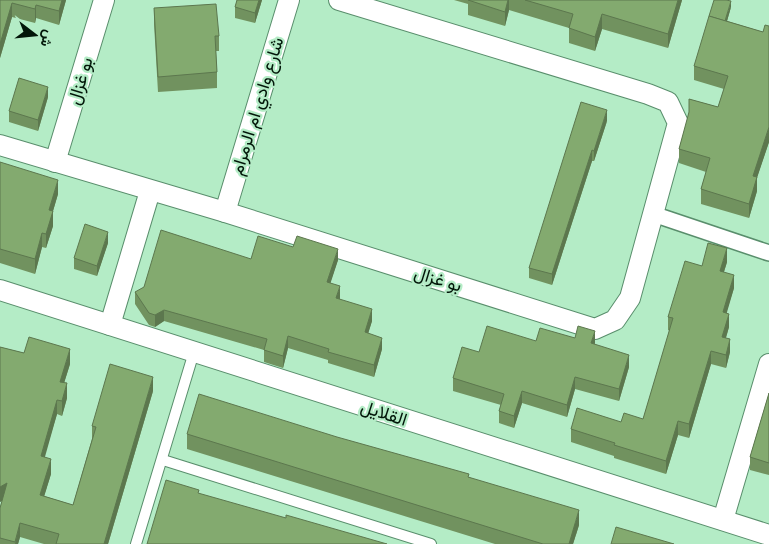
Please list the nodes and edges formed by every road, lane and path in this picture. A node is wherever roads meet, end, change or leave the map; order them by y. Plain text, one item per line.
1 (104, 0) edge
2 (289, 0) edge
3 (339, 0) edge
4 (0, 145) edge
5 (55, 162) junction
6 (150, 191) junction
7 (225, 212) junction
8 (653, 214) junction
9 (769, 253) edge
10 (0, 290) edge
11 (110, 325) junction
12 (194, 352) junction
13 (769, 364) edge
14 (163, 460) junction
15 (723, 520) junction
16 (769, 535) edge
17 (136, 544) edge
18 (431, 544) edge

1 - 5 street, بو غزال
2 - 7 street, شارع وادي ام الرمرام
3 - 8 street, بو غزال
4 - 5 street, بو غزال
5 - 6 street, بو غزال
6 - 7 street, بو غزال
6 - 11 street
7 - 8 street, بو غزال
8 - 9 street
10 - 11 street, القلايل
11 - 12 street, القلايل
12 - 14 lane
12 - 15 street, القلايل
13 - 15 street
14 - 17 lane
14 - 18 lane
15 - 16 street, القلايل

